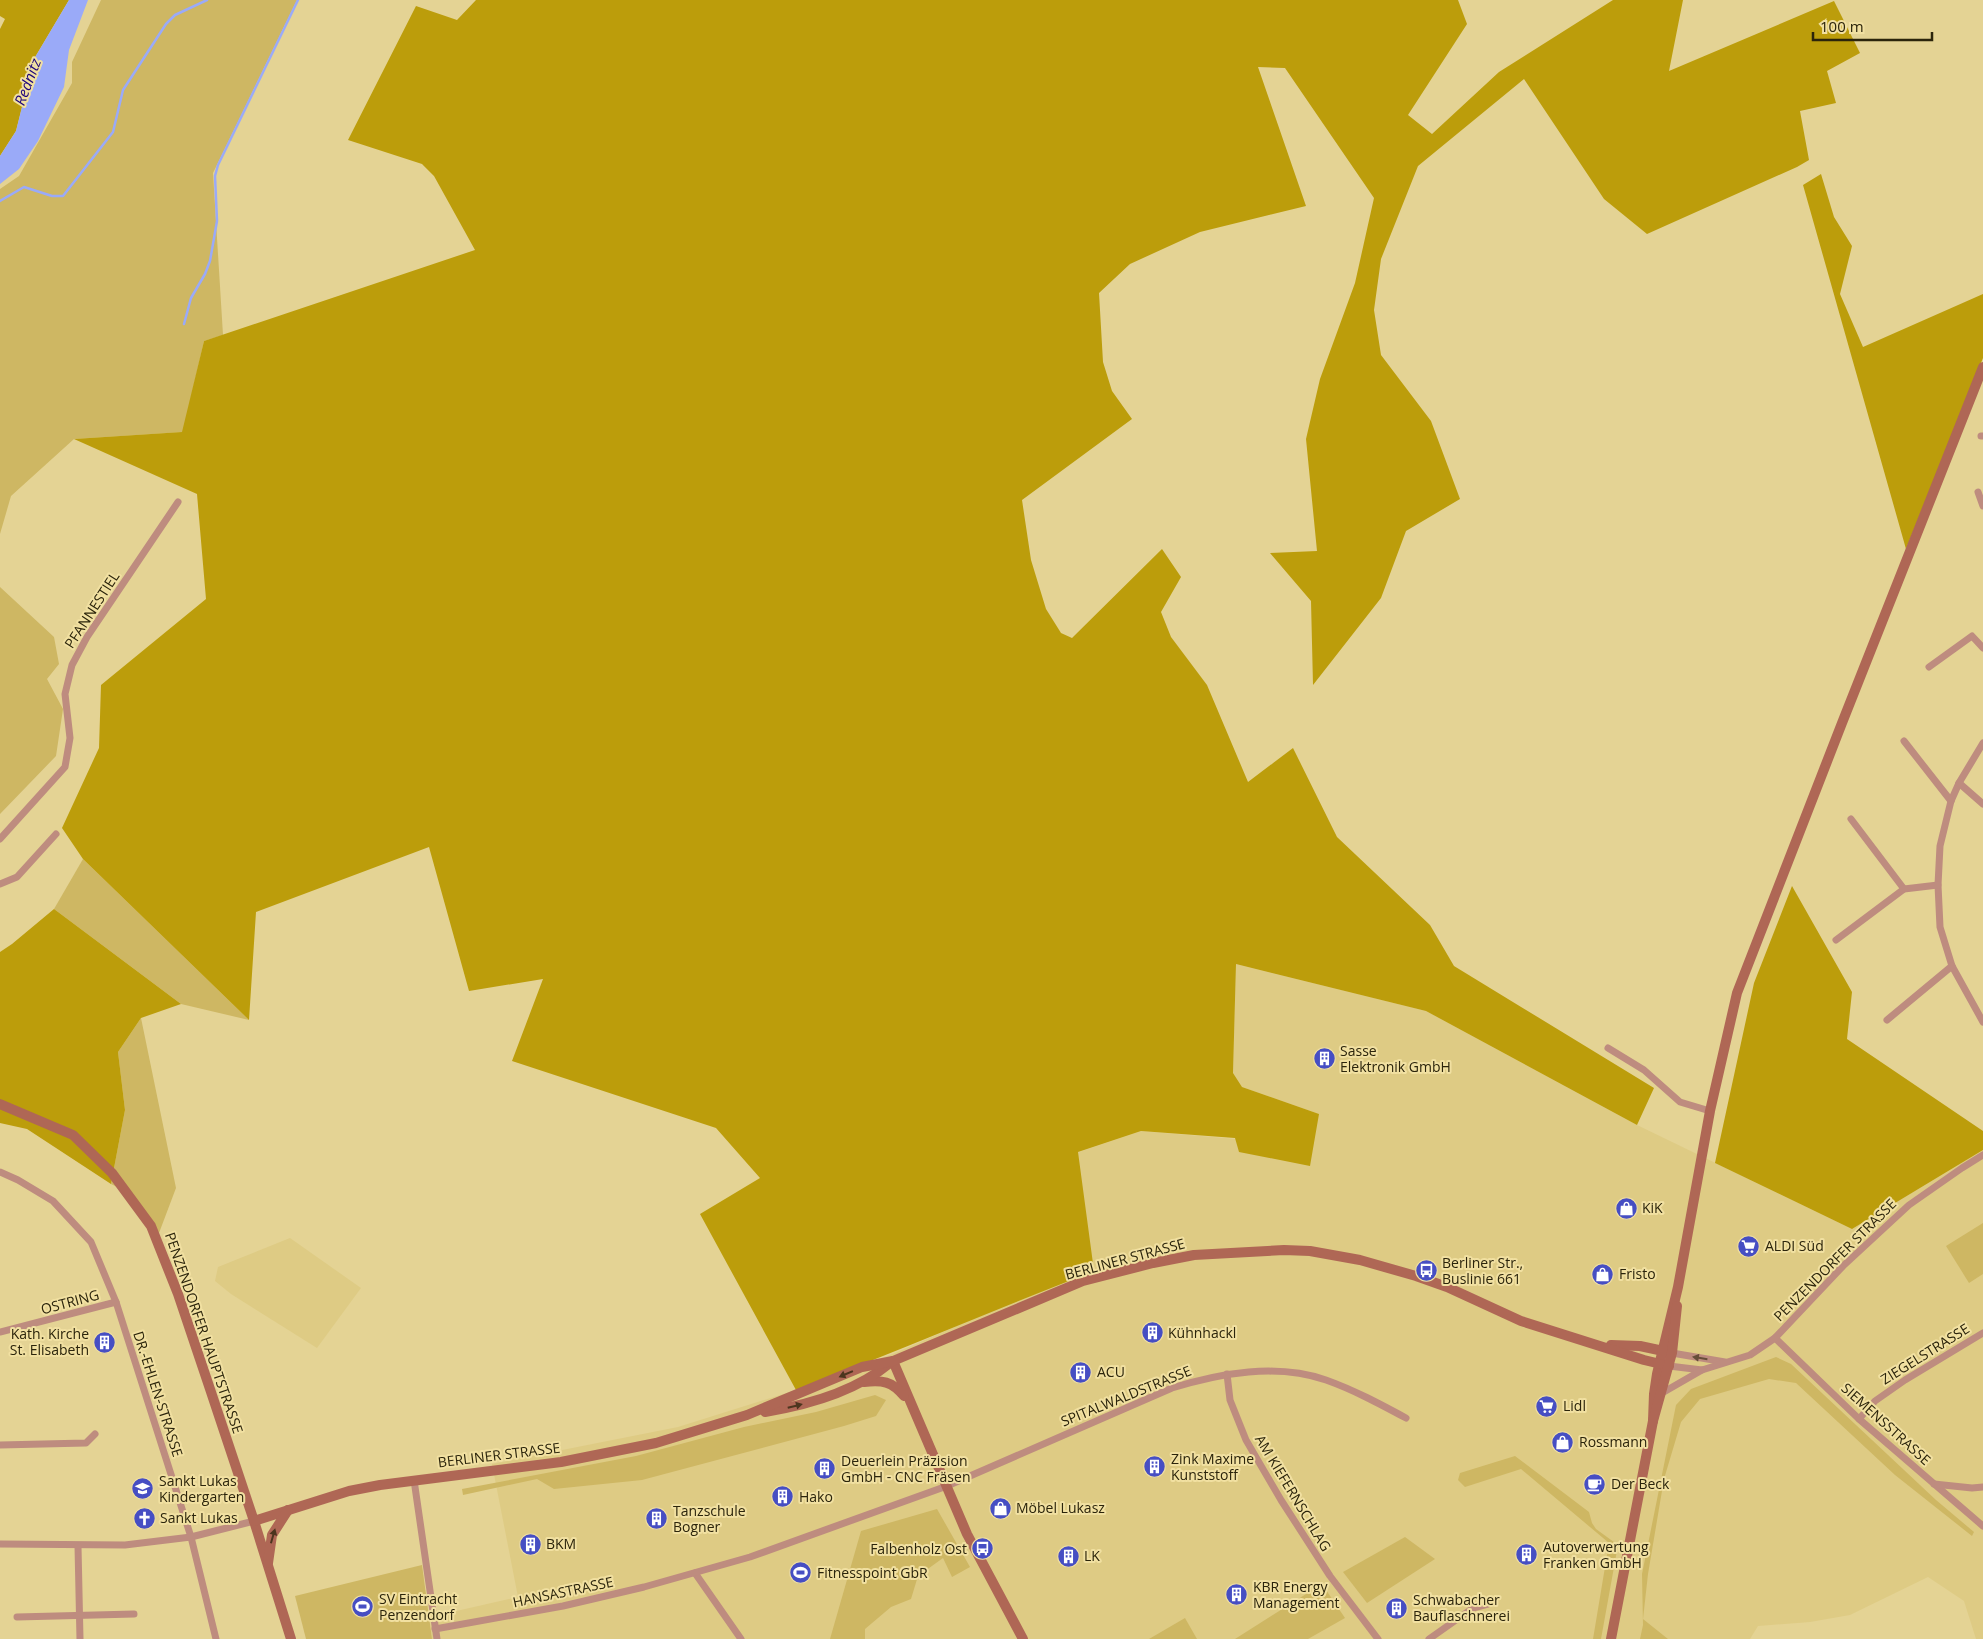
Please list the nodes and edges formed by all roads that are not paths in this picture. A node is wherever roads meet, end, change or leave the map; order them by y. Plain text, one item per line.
1 (1983, 367) edge
2 (1978, 492) dead end
3 (178, 502) dead end
4 (1983, 506) edge
5 (1983, 648) edge
6 (1929, 667) dead end
7 (1904, 741) dead end
8 (1983, 743) edge
9 (1959, 783) junction
10 (1951, 801) junction
11 (1983, 804) edge
12 (1851, 819) dead end
13 (56, 834) dead end
14 (0, 839) edge
15 (0, 884) edge
16 (1938, 885) junction
17 (1904, 889) junction
18 (1836, 940) dead end
19 (1952, 966) junction
20 (1888, 1020) dead end
21 (1983, 1022) edge
22 (1608, 1048) dead end
23 (0, 1104) edge
24 (1710, 1110) junction
25 (1983, 1155) edge
26 (0, 1172) edge
27 (116, 1302) junction
28 (0, 1332) edge
29 (1983, 1333) edge
30 (1775, 1338) junction
31 (1602, 1345) junction
32 (1667, 1352) junction
33 (892, 1361) junction
34 (1728, 1363) junction
35 (1664, 1365) junction
36 (1702, 1370) junction
37 (1227, 1374) junction
38 (858, 1383) junction
39 (1662, 1393) junction
40 (914, 1410) junction
41 (747, 1415) junction
42 (1406, 1418) dead end
43 (1859, 1419) junction
44 (1653, 1421) junction
45 (95, 1434) dead end
46 (0, 1445) edge
47 (414, 1480) junction
48 (1934, 1484) junction
49 (947, 1486) junction
50 (1983, 1487) edge
51 (288, 1510) junction
52 (254, 1521) junction
53 (1983, 1526) edge
54 (191, 1537) junction
55 (0, 1544) edge
56 (78, 1546) junction
57 (268, 1566) junction
58 (695, 1573) junction
59 (1488, 1604) dead end
60 (134, 1614) dead end
61 (78, 1616) junction
62 (17, 1618) dead end
63 (435, 1629) junction
64 (80, 1639) edge
65 (216, 1639) edge
66 (291, 1639) edge
67 (437, 1639) edge
68 (741, 1639) edge
69 (1023, 1639) edge
70 (1378, 1639) edge
71 (1429, 1639) edge
72 (1611, 1639) edge

1 - 24 main road
2 - 4 street
3 - 14 street, PFANNESTIEL
5 - 6 street
7 - 10 street
8 - 9 street
9 - 10 street
9 - 11 street
10 - 16 street
12 - 17 street
13 - 15 street
16 - 17 street
16 - 19 street
17 - 18 street
19 - 20 street
19 - 21 street
22 - 24 street
23 - 52 main road, PENZENDORFER HAUPTSTRASSE
24 - 32 main road
25 - 30 street, PENZENDORFER STRASSE
26 - 27 street, OSTRING
27 - 28 street, OSTRING
27 - 54 street, DR.-EHLEN-STRASSE
29 - 43 street, ZIEGELSTRASSE
30 - 34 street, PENZENDORFER STRASSE
30 - 43 street, SIEMENSSTRASSE
31 - 32 main road, BERLINER STRASSE
31 - 33 main road, BERLINER STRASSE
31 - 35 main road, BERLINER STRASSE
34 -> 32 street
32 - 35 main road
33 - 38 main road, BERLINER STRASSE
33 - 40 main road
33 -> 41 main road, BERLINER STRASSE
34 - 36 street, PENZENDORFER STRASSE
35 - 36 street, PENZENDORFER STRASSE
35 - 39 main road
35 - 44 main road
36 - 39 street, PENZENDORFER STRASSE
37 - 42 street, SPITALWALDSTRASSE
37 - 49 street, SPITALWALDSTRASSE
37 - 70 street, AM KIEFERNSCHLAG
38 - 40 main road
41 -> 38 main road, BERLINER STRASSE
39 - 44 main road
40 - 49 main road
41 - 47 main road, BERLINER STRASSE
43 - 48 street, SIEMENSSTRASSE
44 - 72 main road
45 - 46 street
47 - 51 main road, BERLINER STRASSE
47 - 63 street
48 - 50 street
48 - 53 street, SIEMENSSTRASSE
49 - 58 street, HANSASTRASSE
49 - 69 main road
51 - 52 main road, BERLINER STRASSE
57 -> 51 main road
52 - 54 street
52 - 57 main road, PENZENDORFER HAUPTSTRASSE
54 - 56 street
54 - 65 street, DR.-EHLEN-STRASSE
55 - 56 street
56 - 61 street
57 - 66 main road, PENZENDORFER HAUPTSTRASSE
58 - 63 street, HANSASTRASSE
58 - 68 street
59 - 71 street
60 - 61 street
61 - 62 street
61 - 64 street
63 - 67 street

